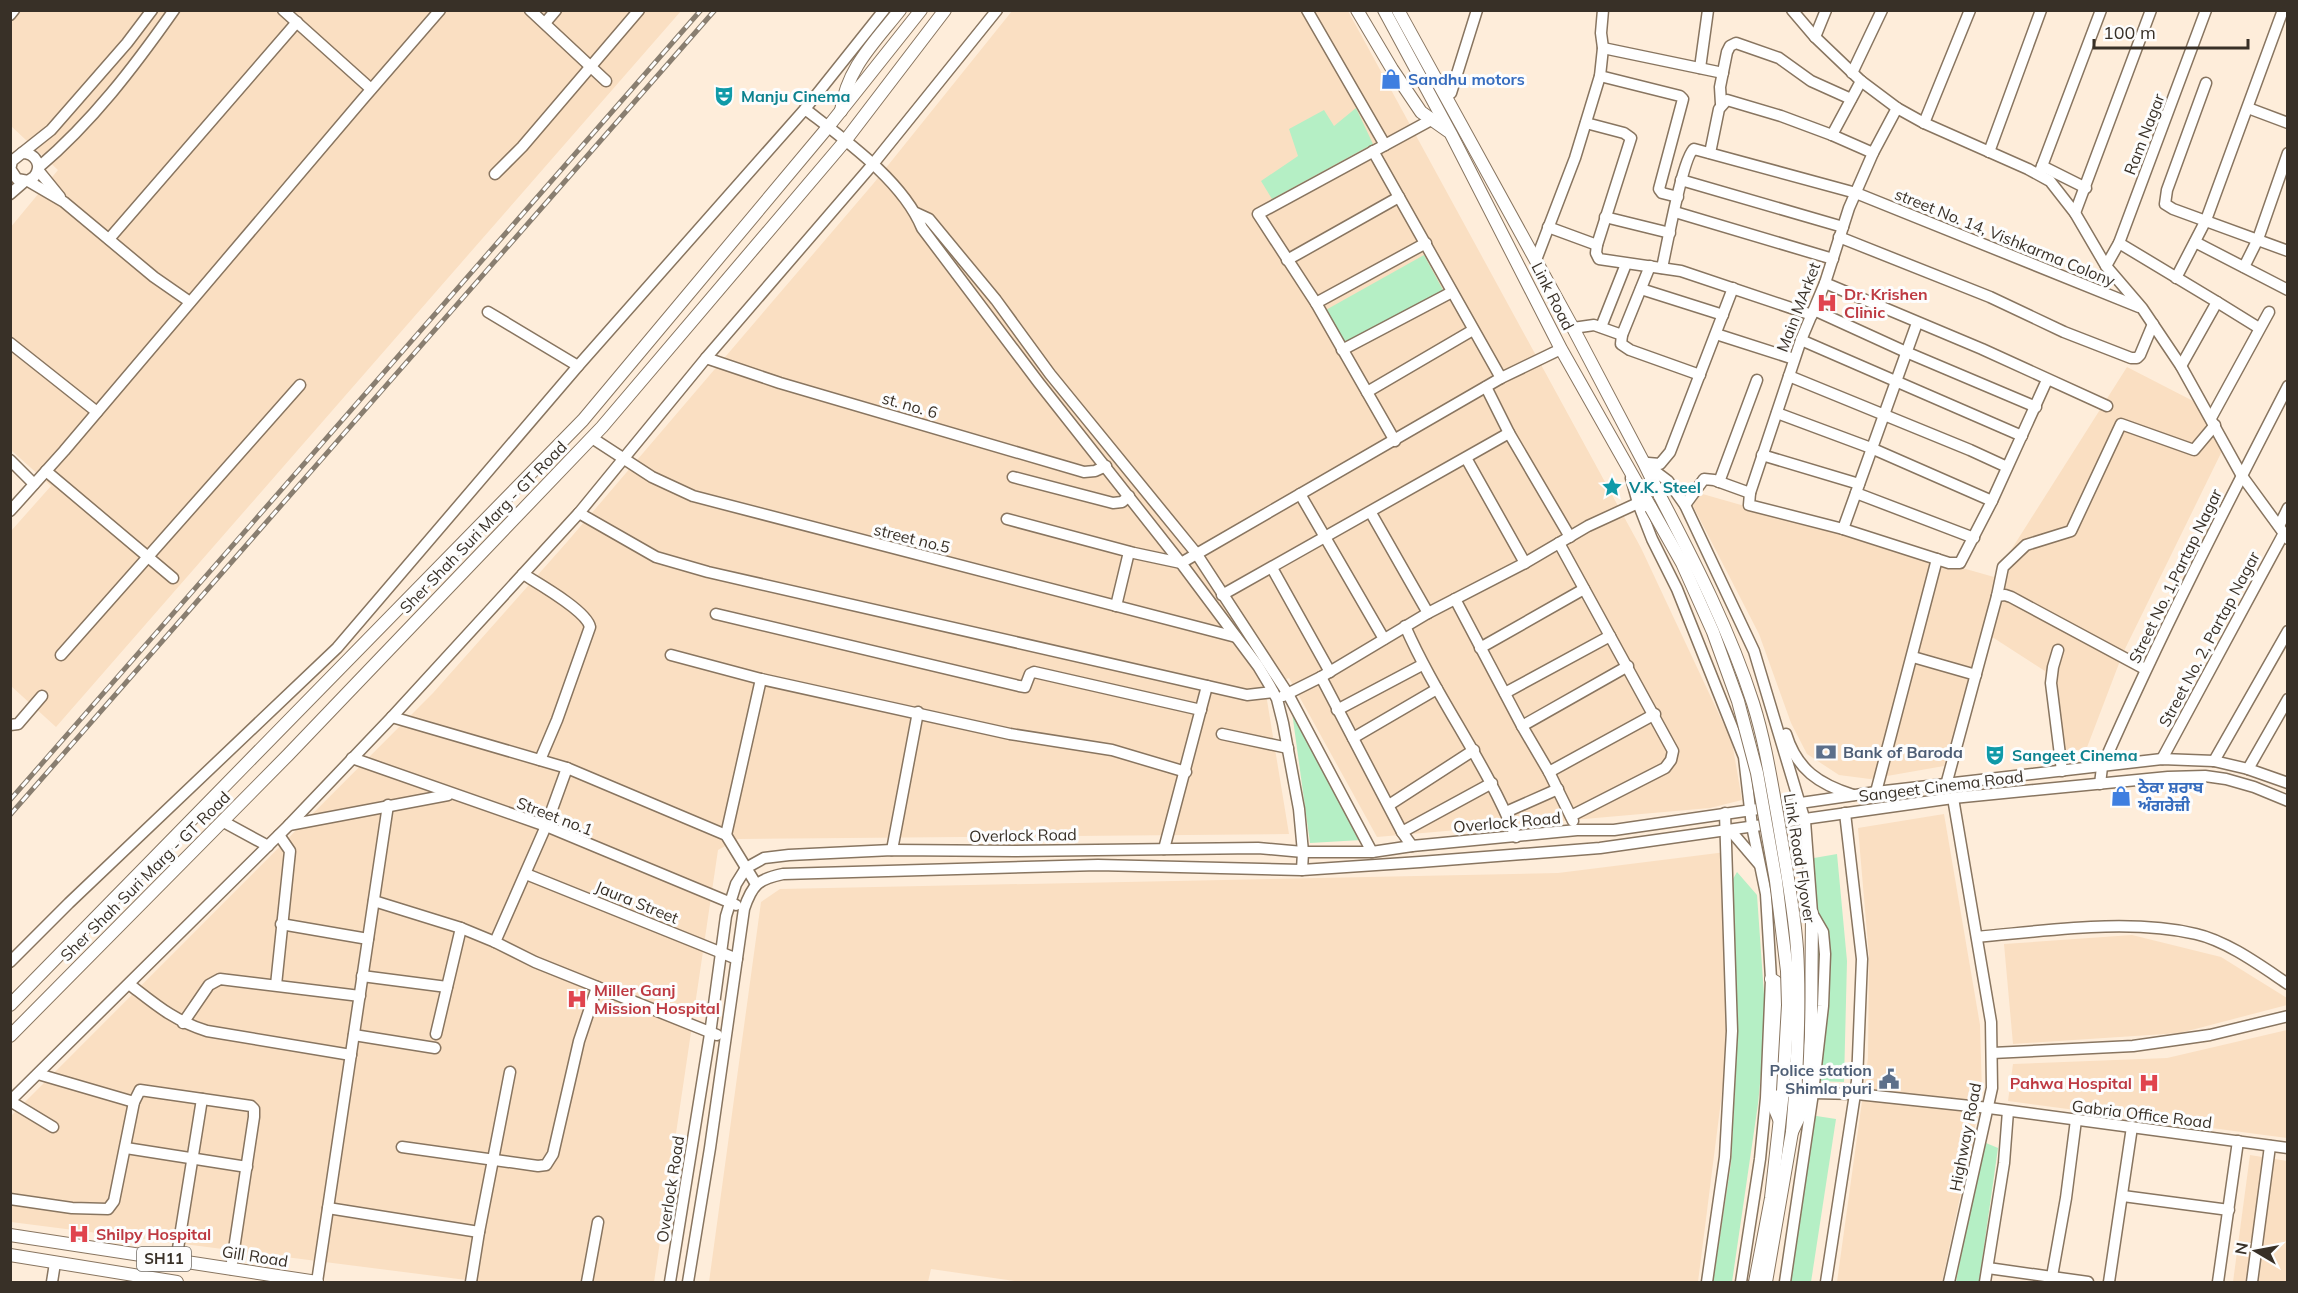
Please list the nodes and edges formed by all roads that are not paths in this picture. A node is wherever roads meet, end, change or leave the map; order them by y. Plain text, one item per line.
1 (14, 10) edge
2 (152, 10) edge
3 (174, 10) edge
4 (283, 10) edge
5 (440, 10) edge
6 (530, 10) edge
7 (556, 10) edge
8 (639, 10) edge
9 (884, 10) edge
10 (900, 10) edge
11 (921, 10) edge
12 (945, 10) edge
13 (997, 10) edge
14 (1307, 10) edge
15 (1358, 10) edge
16 (1384, 10) edge
17 (1398, 10) edge
18 (1407, 10) edge
19 (1477, 10) edge
20 (1603, 10) edge
21 (1708, 10) edge
22 (1792, 10) edge
23 (1826, 10) edge
24 (1882, 10) edge
25 (1970, 10) edge
26 (2041, 10) edge
27 (2101, 10) edge
28 (2151, 10) edge
29 (2206, 10) edge
30 (2283, 10) edge
31 (10, 15) edge
32 (297, 22) junction
33 (545, 23) junction
34 (1815, 37) junction
35 (1603, 48) junction
36 (590, 68) junction
37 (1700, 68) junction
38 (1723, 73) junction
39 (1600, 76) junction
40 (1857, 77) junction
41 (606, 81) dead end
42 (2206, 83) dead end
43 (371, 89) junction
44 (1451, 93) junction
45 (1851, 99) junction
46 (1721, 104) junction
47 (1897, 108) junction
48 (2248, 108) junction
49 (806, 109) junction
50 (841, 112) junction
51 (1440, 113) junction
52 (1586, 123) junction
53 (1924, 123) junction
54 (2288, 123) edge
55 (828, 127) junction
56 (1457, 133) junction
57 (1832, 135) junction
58 (845, 141) junction
59 (10, 145) edge
60 (1385, 145) junction
61 (1374, 151) junction
62 (1989, 152) junction
63 (1710, 153) junction
64 (1873, 153) junction
65 (2288, 153) edge
66 (21, 154) junction
67 (873, 164) junction
68 (11, 168) edge
69 (38, 168) junction
70 (2041, 170) junction
71 (495, 174) dead end
72 (1681, 180) junction
73 (26, 181) junction
74 (2086, 188) junction
75 (2282, 188) edge
76 (1856, 193) junction
77 (10, 194) edge
78 (1400, 197) junction
79 (1678, 197) junction
80 (64, 202) junction
81 (1675, 212) junction
82 (916, 213) junction
83 (2075, 213) junction
84 (1605, 217) junction
85 (2206, 220) junction
86 (1548, 227) junction
87 (1841, 232) junction
88 (1670, 233) junction
89 (108, 239) junction
90 (2258, 239) junction
91 (2196, 242) junction
92 (1426, 243) junction
93 (2119, 243) junction
94 (1597, 245) junction
95 (2288, 251) edge
96 (1833, 259) junction
97 (1287, 260) junction
98 (1536, 260) junction
99 (1626, 264) junction
100 (1650, 266) junction
101 (2106, 266) junction
102 (2244, 267) junction
103 (1662, 268) junction
104 (2176, 278) junction
105 (1825, 283) junction
106 (1734, 288) junction
107 (1641, 289) junction
108 (2288, 290) edge
109 (1452, 292) junction
110 (190, 302) junction
111 (2217, 302) junction
112 (1316, 303) junction
113 (2142, 308) junction
114 (488, 312) dead end
115 (1813, 312) junction
116 (2269, 312) dead end
117 (1723, 315) junction
118 (1917, 322) junction
119 (2153, 324) junction
120 (1601, 327) junction
121 (1573, 328) junction
122 (2259, 328) junction
123 (1473, 330) junction
124 (1716, 334) junction
125 (1622, 335) junction
126 (1801, 340) junction
127 (10, 343) edge
128 (1561, 349) junction
129 (1342, 350) junction
130 (1906, 352) junction
131 (706, 358) junction
132 (1794, 359) junction
133 (578, 366) junction
134 (2181, 366) junction
135 (1700, 375) junction
136 (1789, 376) junction
137 (1501, 378) junction
138 (1757, 380) dead end
139 (2047, 380) junction
140 (1895, 381) junction
141 (300, 385) dead end
142 (2288, 386) edge
143 (1486, 387) junction
144 (1367, 392) junction
145 (2107, 406) dead end
146 (2036, 407) junction
147 (97, 412) junction
148 (1777, 413) junction
149 (1883, 414) junction
150 (2213, 421) junction
151 (1509, 434) junction
152 (2022, 436) junction
153 (591, 438) junction
154 (1395, 441) junction
155 (1871, 448) junction
156 (1762, 455) junction
157 (1466, 458) junction
158 (10, 460) edge
159 (622, 460) junction
160 (1644, 463) junction
161 (1106, 466) junction
162 (2007, 467) junction
163 (46, 471) junction
164 (1629, 471) junction
165 (2242, 476) junction
166 (1013, 477) dead end
167 (1719, 482) junction
168 (34, 484) junction
169 (1858, 489) junction
170 (1750, 493) junction
171 (1300, 494) junction
172 (1129, 496) junction
173 (1992, 501) junction
174 (1638, 503) junction
175 (1685, 505) junction
176 (12, 508) edge
177 (2288, 508) edge
178 (579, 513) junction
179 (1371, 513) junction
180 (1007, 519) dead end
181 (1843, 529) junction
182 (2283, 533) edge
183 (1326, 538) junction
184 (1974, 538) junction
185 (1564, 540) junction
186 (1129, 552) junction
187 (1196, 553) junction
188 (147, 557) junction
189 (1937, 559) junction
190 (1181, 563) junction
191 (1525, 563) junction
192 (1272, 568) junction
193 (524, 574) junction
194 (173, 578) dead end
195 (1584, 589) junction
196 (1222, 595) junction
197 (1997, 596) junction
198 (1455, 599) junction
199 (1116, 606) junction
200 (1428, 613) junction
201 (716, 614) dead end
202 (1405, 626) junction
203 (2288, 631) edge
204 (1610, 636) junction
205 (1236, 637) junction
206 (1384, 639) junction
207 (1480, 648) junction
208 (2058, 650) dead end
209 (1754, 651) junction
210 (61, 655) dead end
211 (671, 655) dead end
212 (1913, 657) junction
213 (1422, 665) junction
214 (1628, 666) junction
215 (2145, 669) junction
216 (1325, 674) junction
217 (1976, 675) junction
218 (761, 679) junction
219 (1207, 686) junction
220 (1437, 689) junction
221 (1505, 693) junction
222 (1287, 694) junction
223 (42, 696) dead end
224 (1275, 696) junction
225 (2288, 699) edge
226 (1201, 710) junction
227 (1337, 710) junction
228 (918, 712) junction
229 (1655, 714) junction
230 (392, 717) junction
231 (10, 725) edge
232 (1522, 726) junction
233 (1222, 734) dead end
234 (1353, 738) junction
235 (1288, 748) junction
236 (1474, 750) junction
237 (352, 758) junction
238 (2162, 759) junction
239 (540, 760) junction
240 (2214, 761) junction
241 (2102, 767) junction
242 (567, 768) junction
243 (2248, 769) junction
244 (1549, 771) junction
245 (2061, 771) junction
246 (1185, 772) junction
247 (1492, 783) junction
248 (2288, 783) edge
249 (2100, 784) junction
250 (1946, 785) junction
251 (1558, 789) junction
252 (1876, 792) junction
253 (451, 794) junction
254 (1856, 796) junction
255 (1953, 798) junction
256 (2288, 801) edge
257 (1798, 804) junction
258 (388, 805) junction
259 (1389, 805) junction
260 (1750, 810) junction
261 (1506, 812) junction
262 (1725, 813) junction
263 (1845, 813) junction
264 (1571, 816) junction
265 (1805, 820) junction
266 (222, 821) junction
267 (289, 825) junction
268 (546, 826) junction
269 (1752, 826) junction
270 (1598, 829) junction
271 (1576, 830) junction
272 (1729, 830) junction
273 (1402, 832) junction
274 (279, 835) junction
275 (726, 835) junction
276 (1516, 837) junction
277 (268, 846) junction
278 (1412, 846) junction
279 (1600, 848) junction
280 (1164, 849) junction
281 (892, 850) junction
282 (1303, 852) junction
283 (1372, 852) junction
284 (1759, 864) junction
285 (746, 868) junction
286 (1302, 870) junction
287 (526, 874) junction
288 (756, 884) junction
289 (374, 901) junction
290 (730, 902) junction
291 (744, 909) junction
292 (1812, 913) junction
293 (281, 924) junction
294 (461, 928) junction
295 (1977, 937) junction
296 (368, 939) junction
297 (495, 942) junction
298 (720, 952) junction
299 (737, 959) junction
300 (10, 962) edge
301 (362, 976) junction
302 (1774, 983) junction
303 (129, 984) junction
304 (2288, 984) edge
305 (276, 985) junction
306 (447, 987) junction
307 (597, 987) junction
308 (360, 996) junction
309 (10, 1005) edge
310 (2288, 1016) edge
311 (183, 1023) junction
312 (436, 1034) dead end
313 (710, 1034) junction
314 (354, 1035) junction
315 (10, 1036) edge
316 (725, 1037) junction
317 (435, 1048) dead end
318 (1992, 1053) junction
319 (351, 1054) junction
320 (510, 1072) dead end
321 (38, 1074) junction
322 (1814, 1093) junction
323 (1855, 1094) junction
324 (202, 1099) junction
325 (134, 1102) junction
326 (1987, 1108) junction
327 (2008, 1111) junction
328 (2076, 1120) junction
329 (1781, 1122) junction
330 (53, 1126) dead end
331 (2132, 1127) junction
332 (1792, 1132) junction
333 (2238, 1141) junction
334 (692, 1145) junction
335 (2270, 1146) junction
336 (402, 1147) dead end
337 (126, 1148) junction
338 (710, 1148) junction
339 (2288, 1148) edge
340 (193, 1159) junction
341 (492, 1160) junction
342 (247, 1167) junction
343 (2123, 1196) junction
344 (10, 1198) edge
345 (328, 1208) junction
346 (2229, 1210) junction
347 (598, 1222) dead end
348 (479, 1232) junction
349 (10, 1235) edge
350 (10, 1256) edge
351 (674, 1257) junction
352 (691, 1260) junction
353 (176, 1261) junction
354 (55, 1263) junction
355 (1988, 1268) junction
356 (231, 1269) junction
357 (2051, 1280) edge
358 (156, 1281) edge
359 (51, 1282) edge
360 (177, 1282) edge
361 (317, 1282) edge
362 (471, 1282) edge
363 (587, 1282) edge
364 (670, 1282) edge
365 (688, 1282) edge
366 (1707, 1282) edge
367 (1741, 1282) edge
368 (1755, 1282) edge
369 (1766, 1282) edge
370 (1785, 1282) edge
371 (1826, 1282) edge
372 (1949, 1282) edge
373 (1985, 1282) edge
374 (2088, 1282) edge
375 (2109, 1282) edge
376 (2218, 1282) edge
377 (2252, 1282) edge

1 - 31 street
2 - 66 street
3 - 69 street
4 - 32 street
5 - 43 street
6 - 33 street
7 - 33 street
8 - 36 street
9 - 49 street
10 - 50 main road
11 - 50 main road, Sher Shah Suri Marg - GT Road
12 - 58 main road, Sher Shah Suri Marg - GT Road
13 - 67 street
14 - 60 street
15 - 51 main road
16 - 51 main road
17 - 51 main road
18 - 44 main road
19 - 44 street
20 - 35 street
21 - 37 street
22 - 34 street
23 - 34 street
24 - 40 street
25 - 53 street
26 - 62 street
27 - 70 street
28 - 74 street
29 - 93 street, Ram Nagar
30 - 48 street
32 - 43 street
32 - 89 street
33 - 36 street
34 - 40 street
35 - 37 street
35 - 39 street
36 - 41 street
36 - 71 street
37 - 38 street
38 - 45 street
38 - 46 street
39 - 52 street
39 - 79 street
40 - 45 street
40 - 47 street
42 - 85 street
43 - 110 street
44 - 56 main road
45 - 57 street
46 - 57 street
46 - 63 street
47 - 53 street
47 - 64 street, Main MArket
48 - 54 street
48 - 85 street
49 - 55 street
49 - 133 street
50 - 55 main road, Sher Shah Suri Marg - GT Road
51 - 56 main road
51 - 56 main road
51 - 60 street
52 - 84 street
52 - 86 street
53 - 62 street
55 - 58 street
55 - 309 main road, Sher Shah Suri Marg - GT Road
56 - 98 main road, Link Road
56 - 128 main road, Link Road
57 - 64 street
58 - 67 street
58 - 153 main road, Sher Shah Suri Marg - GT Road
59 - 66 street
60 - 61 street
61 - 78 street
61 - 97 street
62 - 70 street
63 - 72 street
63 - 76 street, street No. 14, Vishkarma Colony
64 - 76 street, Main MArket
65 - 75 street
66 - 68 street
66 - 69 street
67 - 82 street
67 - 131 street
68 - 73 street
69 - 73 street
69 - 80 street
70 - 74 street
70 - 83 street
72 - 79 street
72 - 87 street
73 - 77 street
73 - 80 street
74 - 83 street
75 - 90 street
76 - 87 street, Main MArket
76 - 113 street, street No. 14, Vishkarma Colony
78 - 92 street
78 - 97 street
79 - 81 street
80 - 89 street
81 - 88 street
81 - 96 street
82 - 161 street
82 - 187 street
83 - 101 street
84 - 88 street
84 - 94 street
85 - 90 street
85 - 91 street
86 - 94 street
86 - 98 street
87 - 96 street, Main MArket
87 - 119 street
88 - 103 street
89 - 110 street
90 - 95 street
90 - 102 street
91 - 102 street
91 - 104 street
92 - 109 street
92 - 112 street
93 - 101 street, Ram Nagar
93 - 104 street
94 - 99 street
96 - 105 street, Main MArket
97 - 112 street
98 - 121 main road, Link Road
99 - 100 street
99 - 120 street
100 - 103 street
100 - 107 street
101 - 113 street
102 - 108 street
103 - 106 street
104 - 111 street
105 - 115 street, Main MArket
105 - 118 street
106 - 115 street
106 - 117 street
107 - 117 street
107 - 125 street
109 - 123 street
109 - 129 street
110 - 147 street
111 - 122 street
111 - 134 street
112 - 129 street
113 - 119 street
114 - 133 street
115 - 126 street, Main MArket
115 - 130 street
116 - 122 street
117 - 124 street
118 - 130 street
118 - 139 street
119 - 134 street
120 - 121 street
120 - 125 street
121 - 160 main road, Link Road
122 - 150 street
123 - 137 street
123 - 144 street
124 - 132 street
124 - 135 street
125 - 135 street
126 - 132 street, Main MArket
126 - 140 street
127 - 147 street
128 - 137 street
128 - 164 main road, Link Road
129 - 144 street
130 - 140 street
130 - 146 street
131 - 159 street
131 - 161 street, st. no. 6
132 - 136 street, Main MArket
133 - 300 street
134 - 150 street
135 - 160 street
136 - 148 street, Main MArket
136 - 149 street
137 - 143 street
138 - 167 street
139 - 145 street
139 - 146 street
140 - 149 street
140 - 152 street
141 - 188 street
142 - 165 street, Street No. 1,Partap Nagar
143 - 151 street
143 - 154 street
144 - 154 street
146 - 152 street
147 - 163 street
148 - 155 street
148 - 156 street, Main MArket
149 - 155 street
149 - 162 street
150 - 165 street
150 - 197 street
151 - 157 street
151 - 185 street
152 - 162 street
153 - 159 street, street no.5
153 - 266 main road, Sher Shah Suri Marg - GT Road
154 - 171 street
155 - 169 street
155 - 173 street
156 - 169 street
156 - 170 street, Main MArket
157 - 179 street
157 - 191 street
158 - 168 street
159 - 178 street
159 - 199 street, street no.5
160 - 175 street
160 - 332 main road, Link Road Flyover, bridge
161 - 172 street
162 - 173 street
163 - 168 street
163 - 188 street
164 - 174 street
164 - 329 main road, Link Road Flyover, bridge
165 - 182 street
165 - 215 street, Street No. 1,Partap Nagar
166 - 172 street
167 - 170 street
167 - 175 street
168 - 176 street
169 - 181 street
169 - 184 street
170 - 181 street
171 - 183 street
171 - 187 street
172 - 190 street
173 - 184 street
174 - 185 street
174 - 260 street
175 - 209 street
177 - 182 street, Street No. 2, Partap Nagar
178 - 193 street
178 - 219 street
179 - 183 street
179 - 200 street
180 - 186 street
181 - 189 street
182 - 238 street, Street No. 2, Partap Nagar
183 - 192 street
183 - 206 street
184 - 189 street
185 - 191 street
185 - 195 street
186 - 190 street
186 - 199 street
187 - 190 street
187 - 196 street
188 - 194 street
188 - 210 street
189 - 212 street
190 - 205 street
191 - 198 street
192 - 196 street
192 - 216 street
193 - 230 street
193 - 239 street
195 - 204 street
195 - 207 street
196 - 222 street
197 - 215 street
197 - 217 street
198 - 200 street
198 - 207 street
199 - 205 street, street no.5
200 - 202 street
201 - 226 street
202 - 206 street
202 - 213 street
203 - 240 street
204 - 214 street
204 - 221 street
205 - 224 street
206 - 216 street
207 - 221 street
208 - 245 street
209 - 254 street
209 - 257 street
211 - 218 street
212 - 217 street
212 - 252 street
213 - 220 street
213 - 227 street
214 - 229 street
214 - 232 street
215 - 241 street, Street No. 1,Partap Nagar
216 - 222 street
216 - 227 street
217 - 250 street
218 - 228 street
218 - 275 street
219 - 224 street
219 - 226 street
220 - 234 street
220 - 236 street
221 - 232 street
222 - 224 street
222 - 283 street
223 - 231 street
224 - 235 street
225 - 243 street
226 - 246 street
227 - 234 street
228 - 246 street
228 - 281 street
229 - 244 street
229 - 264 street
230 - 237 street
230 - 239 street
232 - 244 street
233 - 235 street
234 - 259 street
235 - 282 street
236 - 247 street
236 - 259 street
237 - 253 street, Street no.1
237 - 267 street
238 - 240 street, Sangeet Cinema Road
238 - 241 street, Sangeet Cinema Road
239 - 242 street
240 - 243 street, Sangeet Cinema Road
241 - 245 street, Sangeet Cinema Road
241 - 249 street, Street No. 1,Partap Nagar
242 - 268 street
242 - 275 street
243 - 248 street, Sangeet Cinema Road
244 - 251 street
245 - 250 street, Sangeet Cinema Road
246 - 280 street
247 - 261 street
247 - 273 street
249 - 255 street, Sangeet Cinema Road
249 - 256 street, Sangeet Cinema Road
250 - 252 street, Sangeet Cinema Road
251 - 261 street
251 - 264 street
252 - 254 street, Sangeet Cinema Road
253 - 258 street
253 - 268 street, Street no.1
254 - 257 street, Sangeet Cinema Road
255 - 263 street, Sangeet Cinema Road
255 - 295 street, Highway Road
257 - 260 street, Overlock Road
257 - 265 street
258 - 267 street
258 - 289 street
259 - 273 street
260 - 262 street, Overlock Road
260 - 269 street
261 - 276 street
262 - 270 street, Overlock Road
262 - 272 street
263 - 265 street, Sangeet Cinema Road
263 - 323 street
264 - 271 street
265 - 269 street, Overlock Road
265 - 292 street
266 - 277 street
266 - 315 main road, Sher Shah Suri Marg - GT Road
267 - 274 street
268 - 287 street
268 - 290 street, Street no.1
269 - 272 street, Overlock Road
269 - 284 street
270 - 271 street, Overlock Road
270 - 279 street
271 - 276 street, Overlock Road
272 - 279 street, Overlock Road
272 - 284 street
272 - 366 street
273 - 278 street
274 - 277 street
274 - 293 street
275 - 285 street
276 - 278 street, Overlock Road
277 - 303 street
278 - 283 street, Overlock Road
279 - 286 street, Overlock Road
280 - 281 street, Overlock Road
280 - 282 street, Overlock Road
281 - 285 street, Overlock Road
282 - 283 street, Overlock Road
282 - 286 street
284 - 302 street
285 - 288 street
285 - 290 street, Overlock Road
286 - 288 street, Overlock Road
287 - 297 street
287 - 298 street, Jaura Street
288 - 291 street, Overlock Road
289 - 294 street
289 - 296 street
290 - 291 street, Street no.1
290 - 298 street, Overlock Road
291 - 299 street, Overlock Road
292 - 322 street
292 - 332 main road
293 - 296 street
293 - 305 street
294 - 297 street
294 - 306 street
295 - 304 street
295 - 318 street, Highway Road
296 - 301 street
297 - 307 street
298 - 299 street, Jaura Street
298 - 313 street, Overlock Road
299 - 316 street, Overlock Road
301 - 306 street
301 - 308 street
302 - 329 main road
302 - 367 street
303 - 311 street
303 - 321 street
305 - 308 street
305 - 311 street
306 - 312 street
307 - 313 street
307 - 341 street
308 - 314 street
310 - 318 street
311 - 319 street
313 - 316 street
313 - 334 street, Overlock Road
314 - 317 street
314 - 319 street
316 - 338 street, Overlock Road
318 - 326 street, Highway Road
319 - 345 street
320 - 341 street
321 - 325 street
321 - 330 street
322 - 323 street, Gabria Office Road
322 - 370 street
323 - 326 street, Gabria Office Road
323 - 371 street
324 - 325 street
324 - 340 street
324 - 342 street
325 - 337 street
326 - 327 street, Gabria Office Road
326 - 372 street, Highway Road
327 - 328 street, Gabria Office Road
327 - 355 street
328 - 331 street, Gabria Office Road
328 - 357 street
329 - 368 main road, Link Road Flyover
331 - 333 street, Gabria Office Road
331 - 343 street
332 - 369 main road, Link Road Flyover
333 - 335 street, Gabria Office Road
333 - 346 street
334 - 338 street
334 - 351 street, Overlock Road
335 - 339 street, Gabria Office Road
335 - 377 street
336 - 341 street
337 - 340 street
337 - 344 street
338 - 352 street, Overlock Road
340 - 342 street
340 - 353 street
341 - 348 street
342 - 356 street
343 - 346 street
343 - 375 street
345 - 348 street
345 - 361 street
346 - 376 street
347 - 363 street
348 - 362 street
349 - 353 main road, Gill Road / SH11
350 - 354 main road, SH11
351 - 352 street
351 - 364 street, Overlock Road
352 - 365 street, Overlock Road
353 - 356 main road, Gill Road / SH11
354 - 358 main road, SH11
354 - 359 street
355 - 357 street
355 - 373 street
356 - 361 main road, Gill Road / SH11
357 - 374 street
358 - 360 main road, SH11

